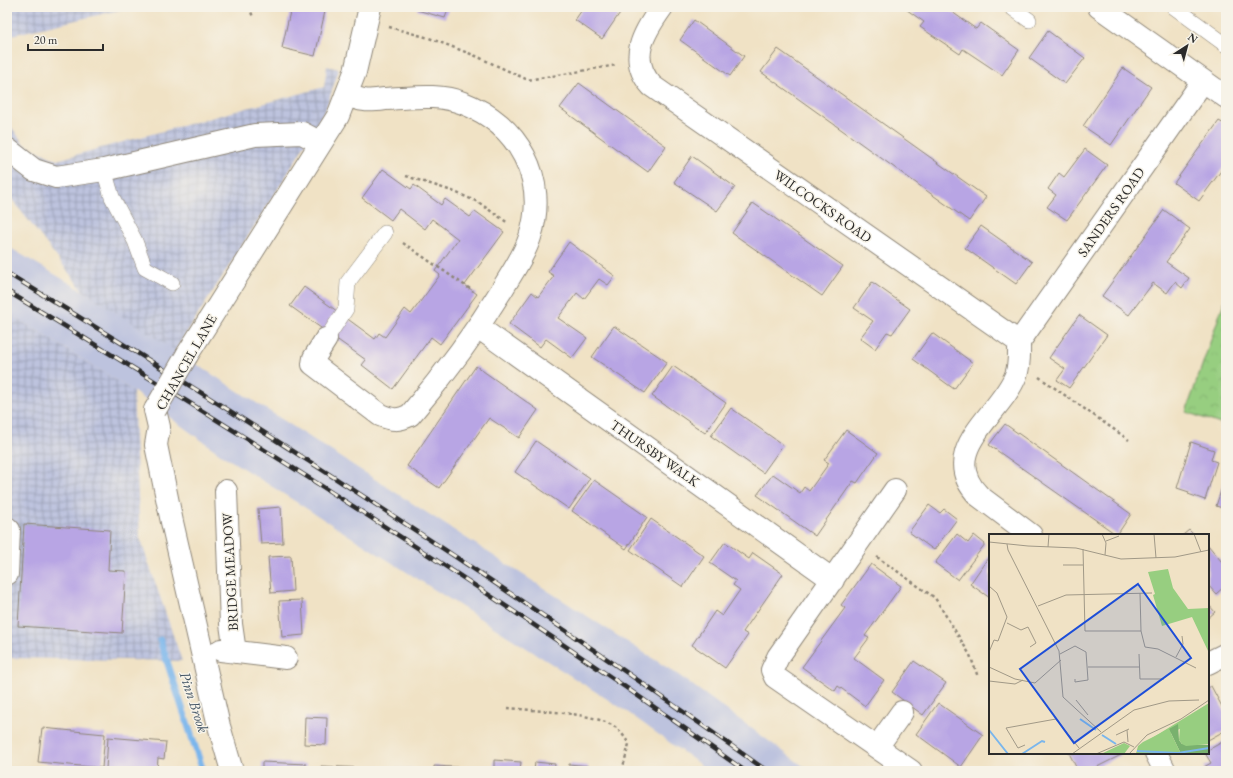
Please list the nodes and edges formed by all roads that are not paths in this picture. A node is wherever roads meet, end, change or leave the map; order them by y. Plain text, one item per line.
1 (662, 7) edge
2 (1012, 7) edge
3 (1099, 7) edge
4 (1174, 7) edge
5 (368, 14) edge
6 (1029, 20) dead end
7 (1226, 45) edge
8 (1203, 81) junction
9 (346, 95) junction
10 (1226, 97) edge
11 (321, 143) junction
12 (7, 149) edge
13 (104, 170) junction
14 (385, 233) road end
15 (172, 283) dead end
16 (478, 327) junction
17 (326, 339) joint
18 (1019, 352) junction
19 (895, 490) dead end
20 (226, 491) dead end
21 (7, 528) edge
22 (1030, 534) edge
23 (7, 574) edge
24 (833, 580) junction
25 (202, 648) junction
26 (235, 652) junction
27 (1226, 654) edge
28 (286, 658) dead end
29 (1209, 662) edge
30 (902, 712) dead end
31 (877, 747) junction
32 (1156, 754) edge
33 (232, 771) edge
34 (911, 771) edge
35 (1165, 771) edge

1 - 18 street, WILCOCKS ROAD
2 - 6 lane
3 - 8 street
4 - 7 lane
5 - 9 street, CHANCEL LANE
8 - 10 street
8 - 18 street, SANDERS ROAD
9 - 11 street, CHANCEL LANE
9 - 16 street
11 - 13 street
11 - 25 street, CHANCEL LANE, bridge
12 - 13 street
13 - 15 lane
14 - 17 lane
16 - 17 street
16 - 24 street, THURSBY WALK
18 - 22 street, SANDERS ROAD
19 - 24 street
20 - 26 street, BRIDGE MEADOW
21 - 23 street
24 - 31 street
25 - 26 street, BRIDGE MEADOW
25 - 33 street, CHANCEL LANE
26 - 28 street, BRIDGE MEADOW
27 - 29 street
30 - 31 street
31 - 34 street
32 - 35 street

